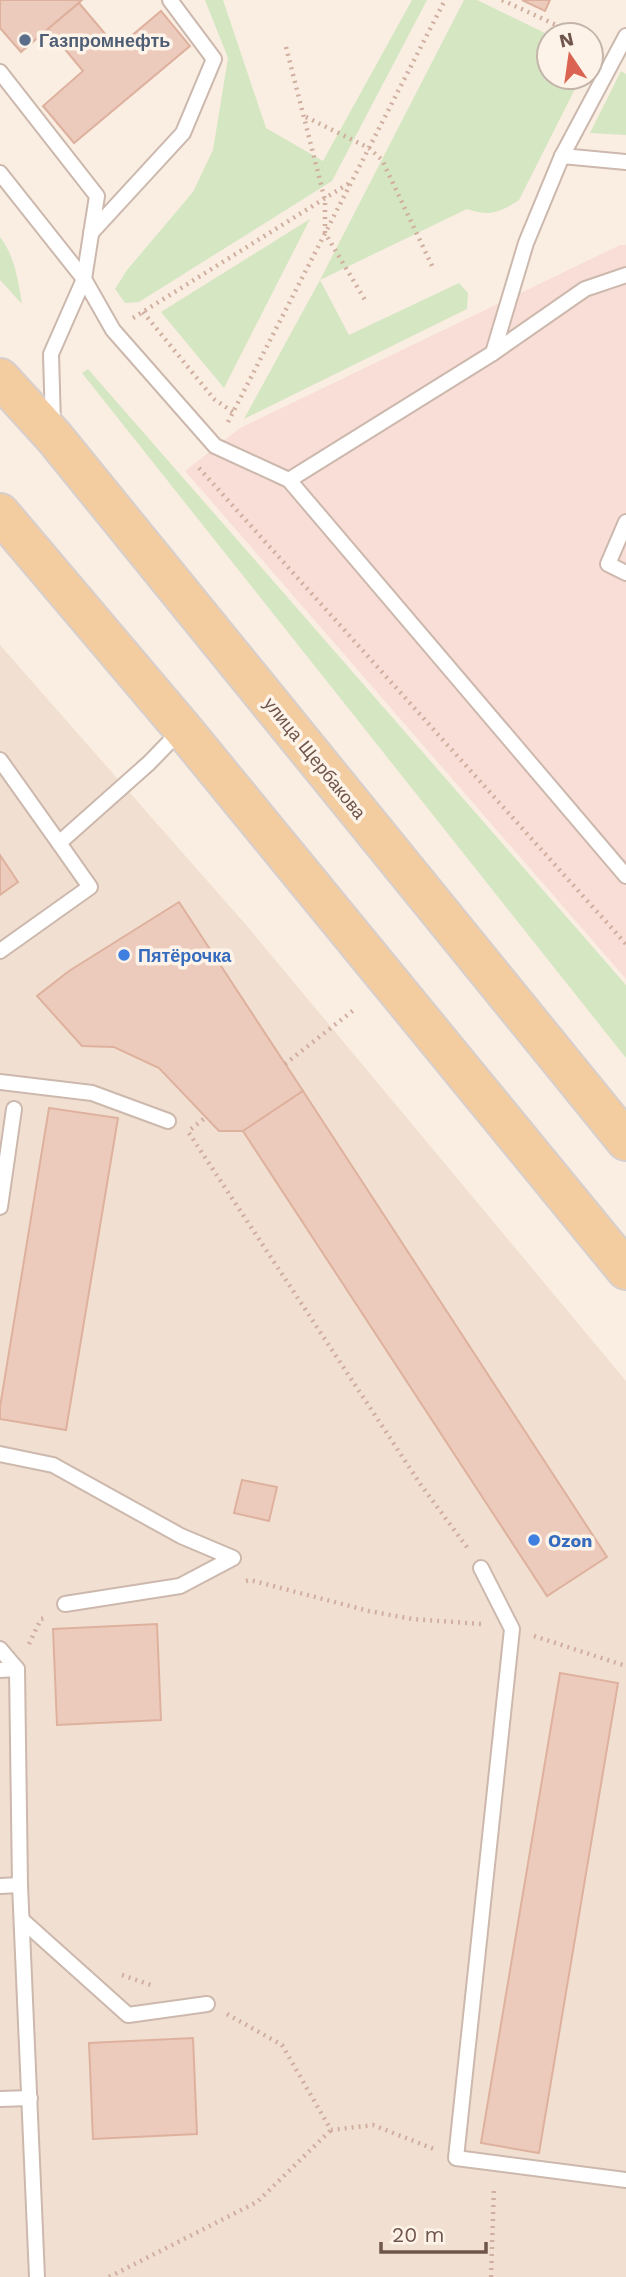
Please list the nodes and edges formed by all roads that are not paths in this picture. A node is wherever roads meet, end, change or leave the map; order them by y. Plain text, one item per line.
1 (170, 0) edge
2 (626, 36) edge
3 (0, 72) edge
4 (562, 156) junction
5 (626, 162) edge
6 (0, 173) edge
7 (91, 233) junction
8 (626, 275) edge
9 (84, 279) junction
10 (493, 354) junction
11 (0, 378) edge
12 (54, 437) junction
13 (289, 480) junction
14 (0, 513) edge
15 (626, 522) edge
16 (626, 573) edge
17 (182, 728) junction
18 (0, 760) edge
19 (59, 843) junction
20 (626, 876) edge
21 (0, 951) edge
22 (0, 1082) edge
23 (14, 1109) dead end
24 (168, 1121) dead end
25 (626, 1141) edge
26 (0, 1207) edge
27 (626, 1270) edge
28 (0, 1454) edge
29 (481, 1568) road end
30 (65, 1604) dead end
31 (0, 1649) edge
32 (17, 1669) junction
33 (0, 1670) edge
34 (20, 1885) junction
35 (0, 1886) edge
36 (22, 1920) junction
37 (206, 2004) road end
38 (30, 2098) junction
39 (0, 2099) edge
40 (626, 2180) edge
41 (37, 2277) edge

1 - 7 lane
2 - 4 lane
3 - 7 lane
4 - 5 lane
4 - 10 lane
6 - 9 lane
7 - 9 lane
8 - 10 lane
9 - 12 lane
9 - 13 lane
10 - 13 lane
11 - 12 main road, улица Щербакова
12 - 25 main road, улица Щербакова
13 - 20 lane
14 - 17 main road
15 - 16 lane
17 - 19 lane
17 - 27 main road
18 - 19 lane
19 - 21 lane
22 - 24 lane
23 - 26 lane
28 - 30 lane
29 - 40 lane
31 - 32 lane
32 - 33 lane
32 - 34 lane
34 - 35 lane
34 - 36 lane
36 - 37 lane
36 - 38 lane
38 - 39 lane
38 - 41 lane

